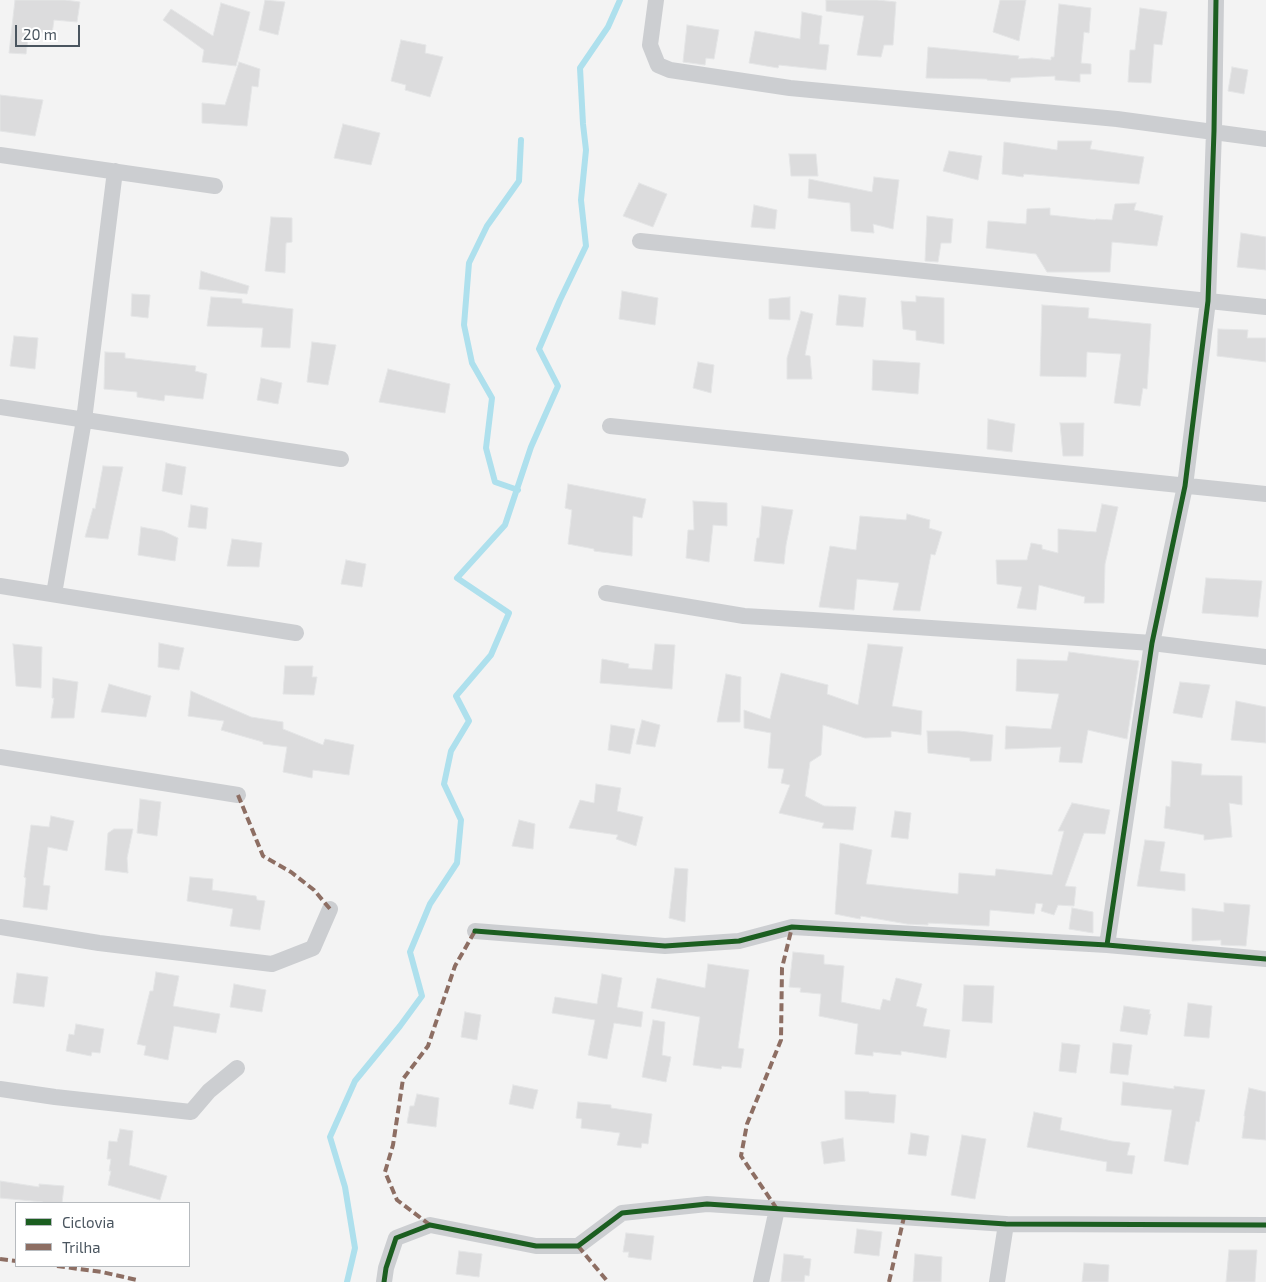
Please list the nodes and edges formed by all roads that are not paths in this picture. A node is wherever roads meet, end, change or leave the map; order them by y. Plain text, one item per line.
1 (656, 0) edge
2 (1216, 0) edge
3 (1214, 131) junction
4 (1266, 139) edge
5 (0, 155) edge
6 (115, 171) junction
7 (215, 186) dead end
8 (640, 241) dead end
9 (1208, 301) junction
10 (1266, 307) edge
11 (0, 407) edge
12 (84, 420) junction
13 (610, 426) dead end
14 (341, 459) dead end
15 (1185, 486) junction
16 (1266, 494) edge
17 (0, 586) edge
18 (606, 593) dead end
19 (54, 594) junction
20 (296, 633) dead end
21 (1152, 643) junction
22 (1266, 657) edge
23 (0, 757) edge
24 (238, 795) dead end
25 (330, 909) dead end
26 (0, 927) edge
27 (475, 931) dead end
28 (1107, 945) junction
29 (1266, 959) edge
30 (237, 1068) dead end
31 (0, 1089) edge
32 (777, 1209) junction
33 (1006, 1224) junction
34 (1266, 1225) edge
35 (384, 1282) edge
36 (761, 1282) edge
37 (997, 1282) edge

1 - 3 street
2 - 3 street
3 - 4 street
3 - 9 street
5 - 6 street
6 - 7 street
6 - 12 street
8 - 9 street
9 - 10 street
9 - 15 street
11 - 12 street
12 - 14 street
12 - 19 street
13 - 15 street
15 - 16 street
15 - 21 street
17 - 19 street
18 - 21 street
19 - 20 street
21 - 22 street
21 - 28 street
23 - 24 street
25 - 26 street
27 - 28 street
28 - 29 street
30 - 31 street
32 - 33 street
32 - 35 street
32 - 36 street
33 - 34 street
33 - 37 street

